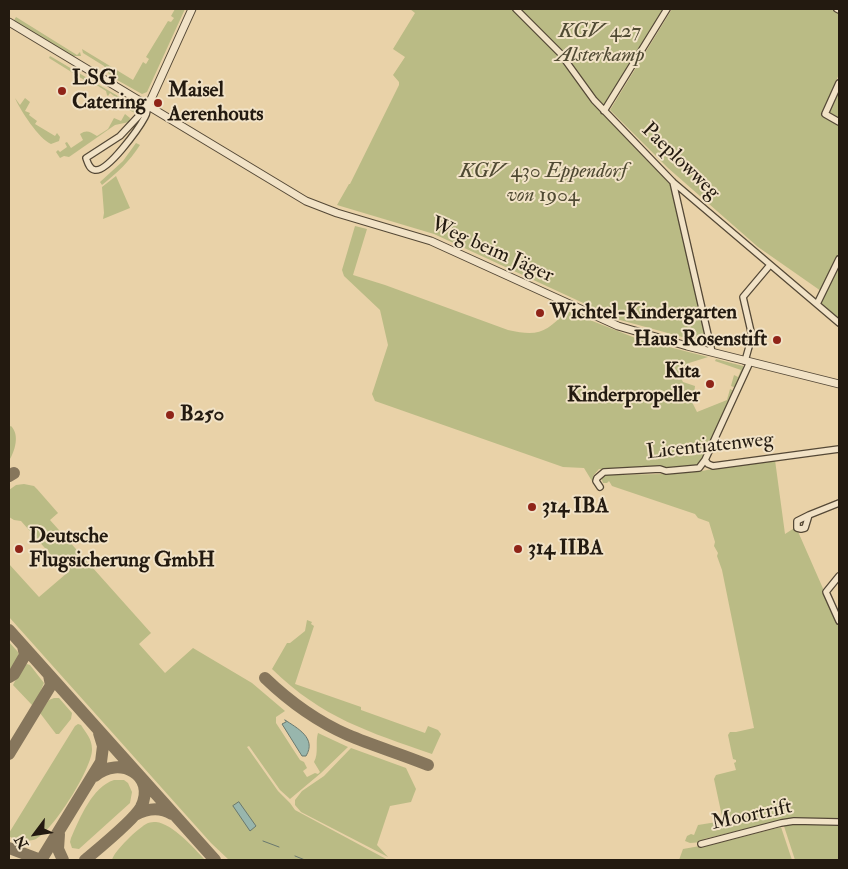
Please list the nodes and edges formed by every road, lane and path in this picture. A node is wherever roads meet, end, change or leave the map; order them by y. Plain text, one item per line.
1 (192, 9) edge
2 (516, 9) edge
3 (667, 9) edge
4 (9, 22) edge
5 (839, 83) edge
6 (148, 106) junction
7 (604, 111) junction
8 (839, 122) edge
9 (673, 182) junction
10 (839, 259) edge
11 (770, 265) junction
12 (817, 304) junction
13 (839, 323) edge
14 (712, 352) junction
15 (748, 361) junction
16 (839, 384) edge
17 (839, 450) edge
18 (705, 460) junction
19 (600, 487) dead end
20 (839, 503) edge
21 (809, 515) dead end
22 (839, 576) edge
23 (839, 621) edge
24 (839, 822) edge
25 (701, 844) dead end

1 - 6 street
2 - 7 street, Paeplowweg
3 - 7 street
4 - 6 street, Weg beim Jäger
5 - 8 street
6 - 6 street
6 - 14 street, Weg beim Jäger
7 - 9 street, Paeplowweg
9 - 11 street, Paeplowweg
9 - 14 street
10 - 12 street
11 - 12 street, Paeplowweg
11 - 15 street
12 - 13 street, Paeplowweg
14 - 15 street, Weg beim Jäger
15 - 16 street, Weg beim Jäger
15 - 18 street
17 - 18 street, Licentiatenweg
18 - 19 street, Licentiatenweg
20 - 21 street
22 - 23 street
24 - 25 street, Moortrift

